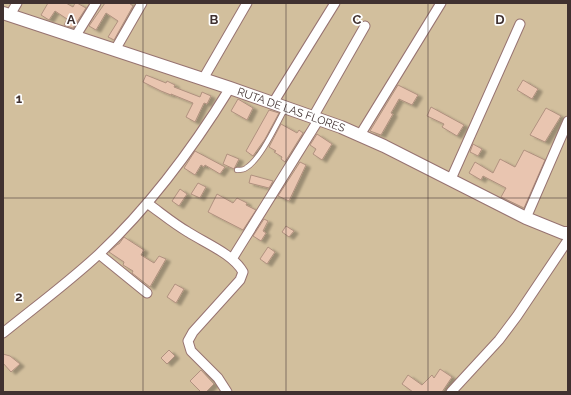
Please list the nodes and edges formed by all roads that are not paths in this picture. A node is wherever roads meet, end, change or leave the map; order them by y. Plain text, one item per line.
1 (17, 3) edge
2 (96, 3) edge
3 (142, 3) edge
4 (247, 3) edge
5 (335, 3) edge
6 (441, 3) edge
7 (6, 14) edge
8 (520, 24) dead end
9 (366, 26) dead end
10 (75, 37) junction
11 (115, 50) junction
12 (203, 79) junction
13 (230, 88) junction
14 (273, 103) junction
15 (286, 108) junction
16 (316, 118) junction
17 (568, 121) edge
18 (360, 135) junction
19 (237, 170) dead end
20 (451, 179) junction
21 (147, 203) junction
22 (526, 218) junction
23 (568, 233) edge
24 (568, 240) edge
25 (99, 254) junction
26 (232, 259) junction
27 (147, 293) dead end
28 (3, 334) edge
29 (228, 392) edge
30 (451, 392) edge

1 - 7 street
2 - 10 street
3 - 11 street
4 - 12 street
5 - 14 street
6 - 18 street
7 - 10 main road, RUTA DE LAS FLORES
8 - 20 street
9 - 16 street
10 - 11 main road, RUTA DE LAS FLORES
11 - 12 main road, RUTA DE LAS FLORES
12 - 13 main road, RUTA DE LAS FLORES
13 - 14 main road, RUTA DE LAS FLORES
13 - 21 street
14 - 15 main road, RUTA DE LAS FLORES
15 - 16 main road, RUTA DE LAS FLORES
15 - 19 lane
16 - 18 main road, RUTA DE LAS FLORES
16 - 26 street
17 - 22 street
18 - 20 main road, RUTA DE LAS FLORES
20 - 22 main road, RUTA DE LAS FLORES
21 - 25 street
21 - 26 street
22 - 23 main road, RUTA DE LAS FLORES
24 - 30 street
25 - 27 street
25 - 28 street
26 - 29 street

